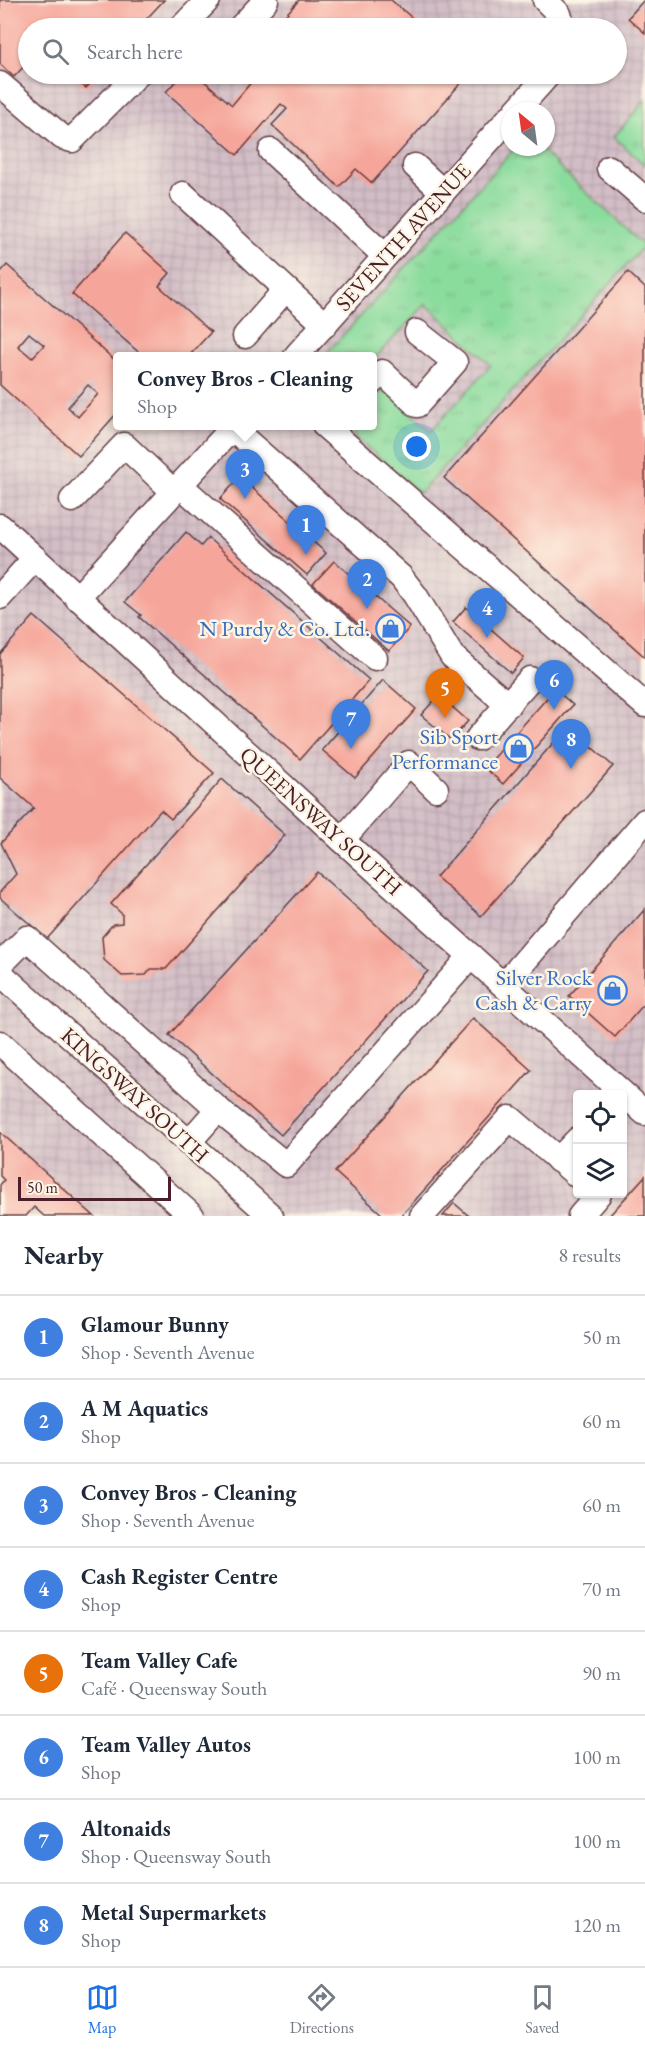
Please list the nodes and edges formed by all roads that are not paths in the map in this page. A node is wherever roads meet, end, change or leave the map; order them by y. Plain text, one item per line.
1 (208, 0) edge
2 (266, 0) edge
3 (545, 0) edge
4 (191, 18) edge
5 (249, 18) edge
6 (560, 18) edge
7 (0, 84) edge
8 (128, 84) edge
9 (540, 84) edge
10 (524, 102) edge
11 (501, 127) edge
12 (271, 151) dead end
13 (415, 166) dead end
14 (609, 168) dead end
15 (443, 192) junction
16 (183, 194) dead end
17 (645, 199) edge
18 (385, 256) junction
19 (285, 290) junction
20 (325, 325) junction
21 (417, 332) dead end
22 (245, 336) dead end
23 (301, 352) edge
24 (377, 377) edge
25 (230, 430) edge
26 (236, 430) edge
27 (333, 430) edge
28 (177, 489) junction
29 (72, 500) dead end
30 (0, 526) edge
31 (36, 558) junction
32 (0, 597) edge
33 (77, 598) junction
34 (375, 658) dead end
35 (530, 679) dead end
36 (508, 705) junction
37 (645, 705) edge
38 (478, 738) dead end
39 (436, 789) dead end
40 (645, 821) edge
41 (342, 840) junction
42 (471, 956) junction
43 (0, 965) edge
44 (0, 973) edge
45 (504, 985) junction
46 (0, 1043) edge
47 (617, 1090) edge
48 (627, 1099) edge
49 (218, 1109) junction
50 (645, 1113) edge
51 (188, 1143) junction
52 (573, 1144) edge
53 (558, 1160) junction
54 (573, 1172) edge
55 (595, 1198) edge
56 (192, 1216) edge
57 (271, 1216) edge
58 (422, 1216) edge
59 (580, 1216) edge

1 - 4 street
2 - 5 street
3 - 6 street
7 - 8 street
9 - 10 street
11 - 15 street, SEVENTH AVENUE
12 - 18 street
13 - 15 street
14 - 17 street
15 - 18 street, SEVENTH AVENUE
16 - 19 street
18 - 20 street, SEVENTH AVENUE
19 - 20 street
19 - 22 street
20 - 23 street, SEVENTH AVENUE
21 - 24 street
25 - 28 street
26 - 36 street
27 - 37 street
28 - 29 street
28 - 33 street
28 - 34 street
30 - 31 street, QUEENSWAY SOUTH
31 - 32 street
31 - 33 street, QUEENSWAY SOUTH
33 - 41 street, QUEENSWAY SOUTH
35 - 36 street
36 - 38 street
39 - 41 street
40 - 45 street
41 - 42 street, QUEENSWAY SOUTH
42 - 45 street, QUEENSWAY SOUTH
42 - 49 street
43 - 49 street
44 - 51 street, KINGSWAY SOUTH
45 - 47 street, QUEENSWAY SOUTH
46 - 56 street
48 - 50 street, QUEENSWAY SOUTH
49 - 51 street
51 - 57 street, KINGSWAY SOUTH
52 - 53 street
53 - 54 street
53 - 58 street
55 - 59 street

